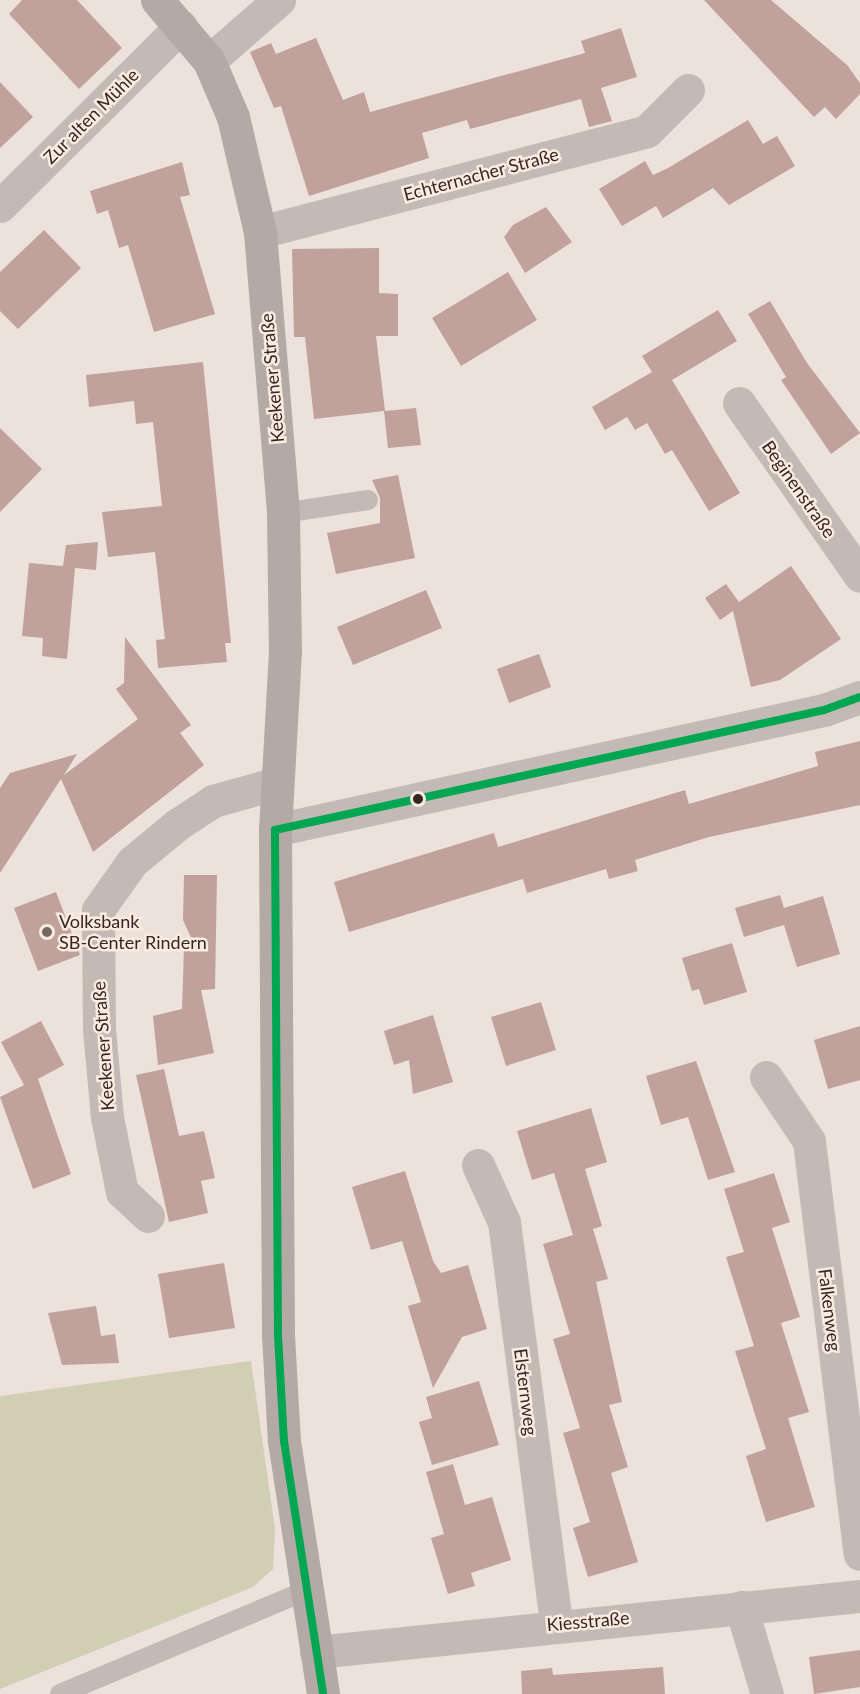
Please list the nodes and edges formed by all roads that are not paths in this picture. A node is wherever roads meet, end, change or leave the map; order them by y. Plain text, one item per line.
1 (158, 0) edge
2 (279, 0) edge
3 (181, 26) junction
4 (209, 61) junction
5 (688, 90) dead end
6 (0, 206) edge
7 (260, 232) junction
8 (739, 403) dead end
9 (368, 500) dead end
10 (283, 513) junction
11 (860, 576) edge
12 (860, 697) edge
13 (277, 783) junction
14 (274, 830) junction
15 (766, 1077) dead end
16 (478, 1165) dead end
17 (148, 1216) dead end
18 (860, 1554) edge
19 (307, 1590) junction
20 (860, 1596) edge
21 (741, 1607) junction
22 (556, 1624) junction
23 (316, 1652) junction
24 (60, 1694) edge
25 (323, 1694) edge
26 (767, 1694) edge

1 - 3 main road, Keekener Straße
2 - 4 street
3 - 4 main road, Keekener Straße
3 - 6 street, Zur alten Mühle
4 - 7 main road, Keekener Straße
5 - 7 street, Echternacher Straße
7 - 10 main road, Keekener Straße
8 - 11 street, Beginenstraße
9 - 10 lane
10 - 13 main road, Keekener Straße
12 - 14 street
13 - 14 main road, Keekener Straße
13 - 17 street, Keekener Straße
14 - 19 main road, Keekener Straße
15 - 18 street, Falkenweg
16 - 22 street, Elsternweg
19 - 23 main road, Keekener Straße
19 - 24 lane
20 - 21 street, Kiesstraße
21 - 22 street, Kiesstraße
21 - 26 street
22 - 23 street, Kiesstraße
23 - 25 main road, Keekener Straße

